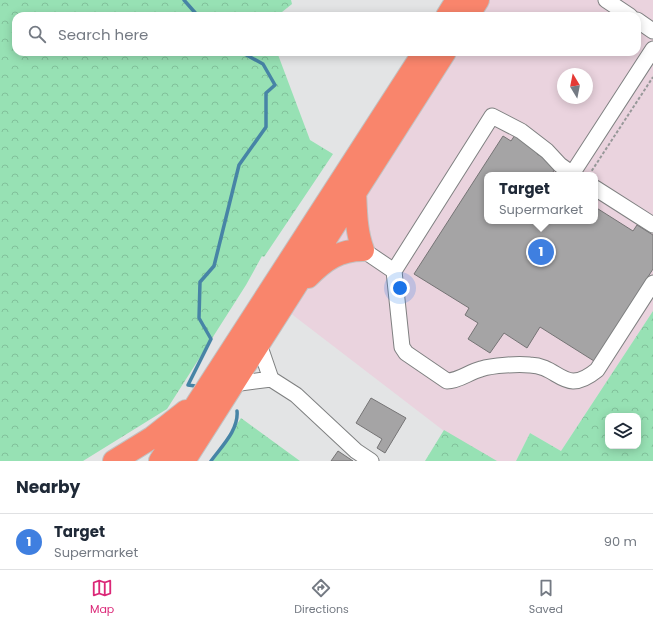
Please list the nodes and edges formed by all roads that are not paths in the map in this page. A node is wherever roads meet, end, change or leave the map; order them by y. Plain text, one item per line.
1 (457, 0) edge
2 (478, 0) edge
3 (606, 0) edge
4 (450, 12) edge
5 (470, 12) edge
6 (624, 12) edge
7 (641, 23) edge
8 (653, 31) edge
9 (653, 49) edge
10 (421, 56) edge
11 (442, 56) edge
12 (570, 172) edge
13 (574, 172) edge
14 (598, 190) edge
15 (356, 191) junction
16 (653, 224) edge
17 (363, 250) junction
18 (394, 271) junction
19 (653, 283) edge
20 (289, 296) junction
21 (259, 344) junction
22 (271, 379) junction
23 (233, 384) junction
24 (209, 386) junction
25 (114, 461) edge
26 (160, 461) edge
27 (184, 461) edge
28 (371, 461) edge

1 - 4 highway
2 - 5 highway
3 - 6 lane
7 - 8 lane
9 - 13 lane
10 - 24 highway
11 - 15 highway
12 - 18 lane
14 - 16 lane
15 - 17 highway
15 - 20 highway
17 - 18 lane
17 - 20 highway
18 - 19 lane
20 - 21 highway
21 - 22 lane
21 - 23 highway
22 - 23 lane
22 - 28 lane
23 - 27 highway
24 - 25 highway
24 - 26 highway

